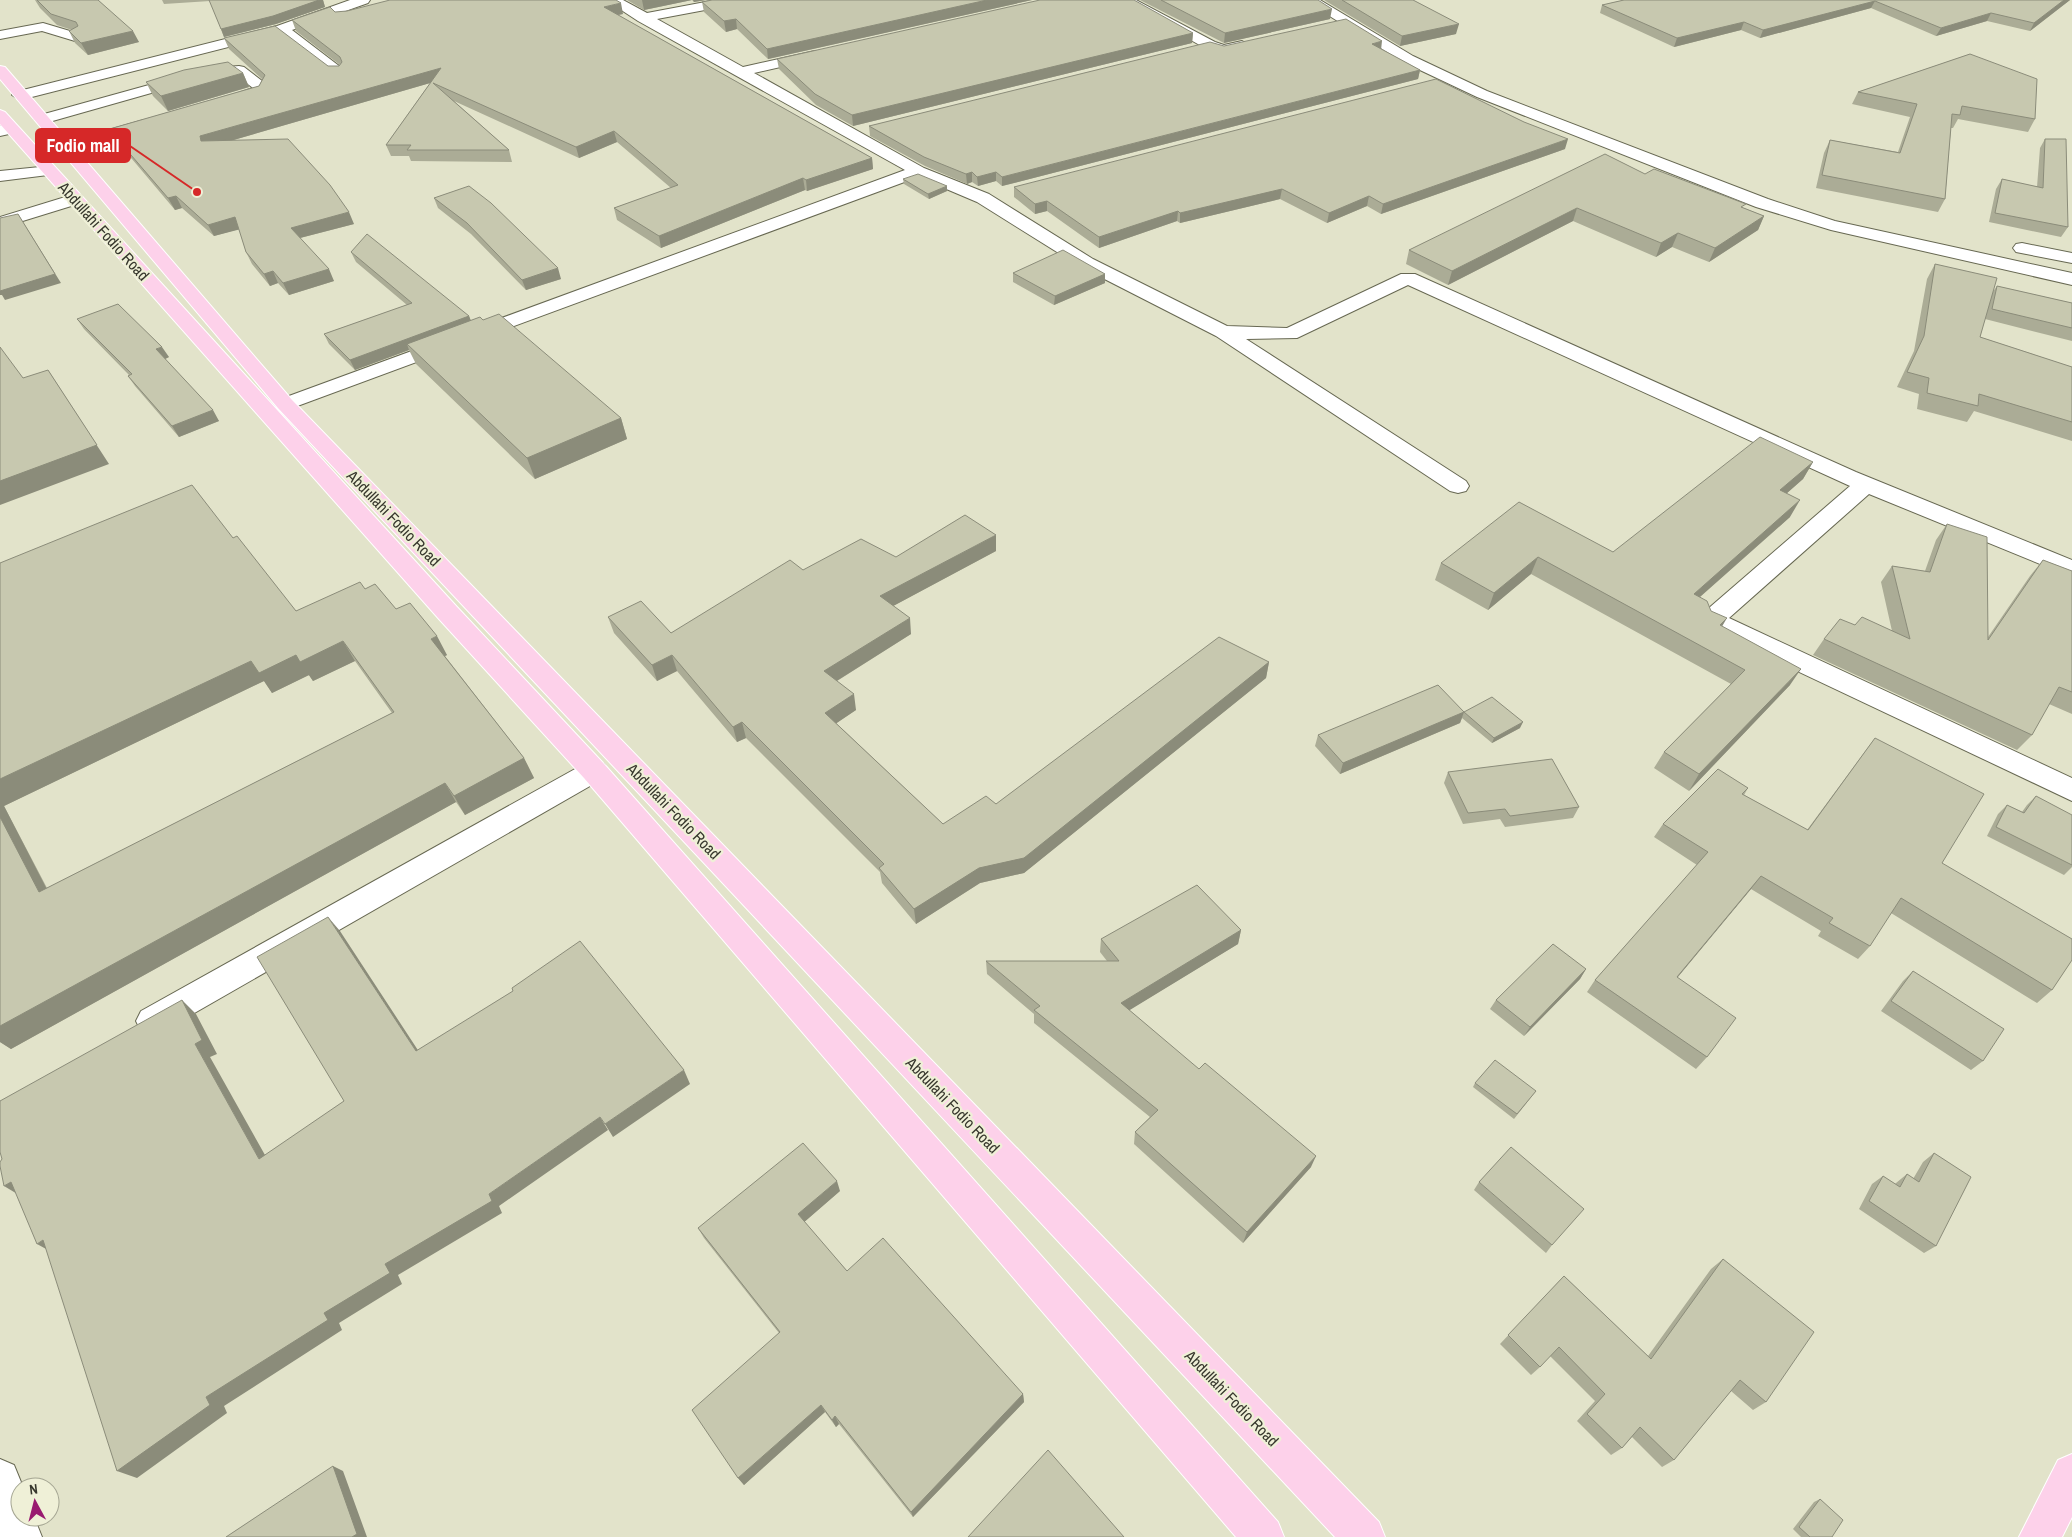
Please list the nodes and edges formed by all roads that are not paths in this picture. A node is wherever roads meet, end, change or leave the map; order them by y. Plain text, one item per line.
1 (363, 0) edge
2 (613, 0) edge
3 (736, 0) edge
4 (1126, 0) edge
5 (1311, 0) edge
6 (643, 18) junction
7 (1346, 22) junction
8 (1327, 26) edge
9 (282, 29) junction
10 (0, 35) edge
11 (75, 37) edge
12 (1252, 43) edge
13 (1210, 46) junction
14 (1191, 50) edge
15 (1427, 51) edge
16 (828, 53) edge
17 (171, 56) junction
18 (0, 70) edge
19 (338, 72) edge
20 (741, 72) junction
21 (186, 75) junction
22 (1447, 78) junction
23 (1428, 84) edge
24 (20, 94) junction
25 (219, 104) edge
26 (42, 119) junction
27 (162, 120) edge
28 (4, 125) edge
29 (872, 128) edge
30 (852, 133) junction
31 (66, 147) junction
32 (50, 171) junction
33 (918, 171) junction
34 (0, 176) edge
35 (1002, 194) edge
36 (983, 198) junction
37 (75, 199) junction
38 (1818, 204) dead end
39 (0, 224) edge
40 (2008, 245) dead end
41 (2072, 258) edge
42 (2072, 279) edge
43 (1223, 332) junction
44 (285, 404) junction
45 (1866, 484) junction
46 (1458, 486) dead end
47 (2072, 569) edge
48 (594, 771) junction
49 (2072, 790) edge
50 (129, 1033) edge
51 (2072, 1474) edge
52 (0, 1480) edge
53 (22, 1537) edge
54 (1263, 1537) edge
55 (1364, 1537) edge
56 (2040, 1537) edge

1 - 9 street
2 - 6 street
3 - 6 street
4 - 13 street
5 - 7 street
6 - 20 street
7 - 8 street
7 - 22 street
9 - 17 street
9 - 19 street
10 - 11 street
12 - 13 street
13 - 14 street
15 - 38 street
16 - 20 street
17 - 21 street
17 - 24 street
18 - 24 main road, Abdullahi Fodio Road
20 - 30 street
21 - 25 street
21 - 26 street
22 - 23 street
22 - 42 street
24 - 26 main road, Abdullahi Fodio Road
26 - 31 main road, Abdullahi Fodio Road
27 - 31 street
28 - 32 main road, Abdullahi Fodio Road
29 - 30 street
30 - 33 street
31 - 44 main road, Abdullahi Fodio Road
32 - 34 street
32 - 37 main road, Abdullahi Fodio Road
33 - 36 street
33 - 44 street
35 - 36 street
36 - 43 street
37 - 39 street
37 - 48 main road, Abdullahi Fodio Road
40 - 41 street
43 - 45 street
43 - 46 street
44 - 55 main road, Abdullahi Fodio Road
45 - 47 street
45 - 49 street
48 - 50 street
48 - 54 main road, Abdullahi Fodio Road
51 - 56 main road
52 - 53 street

